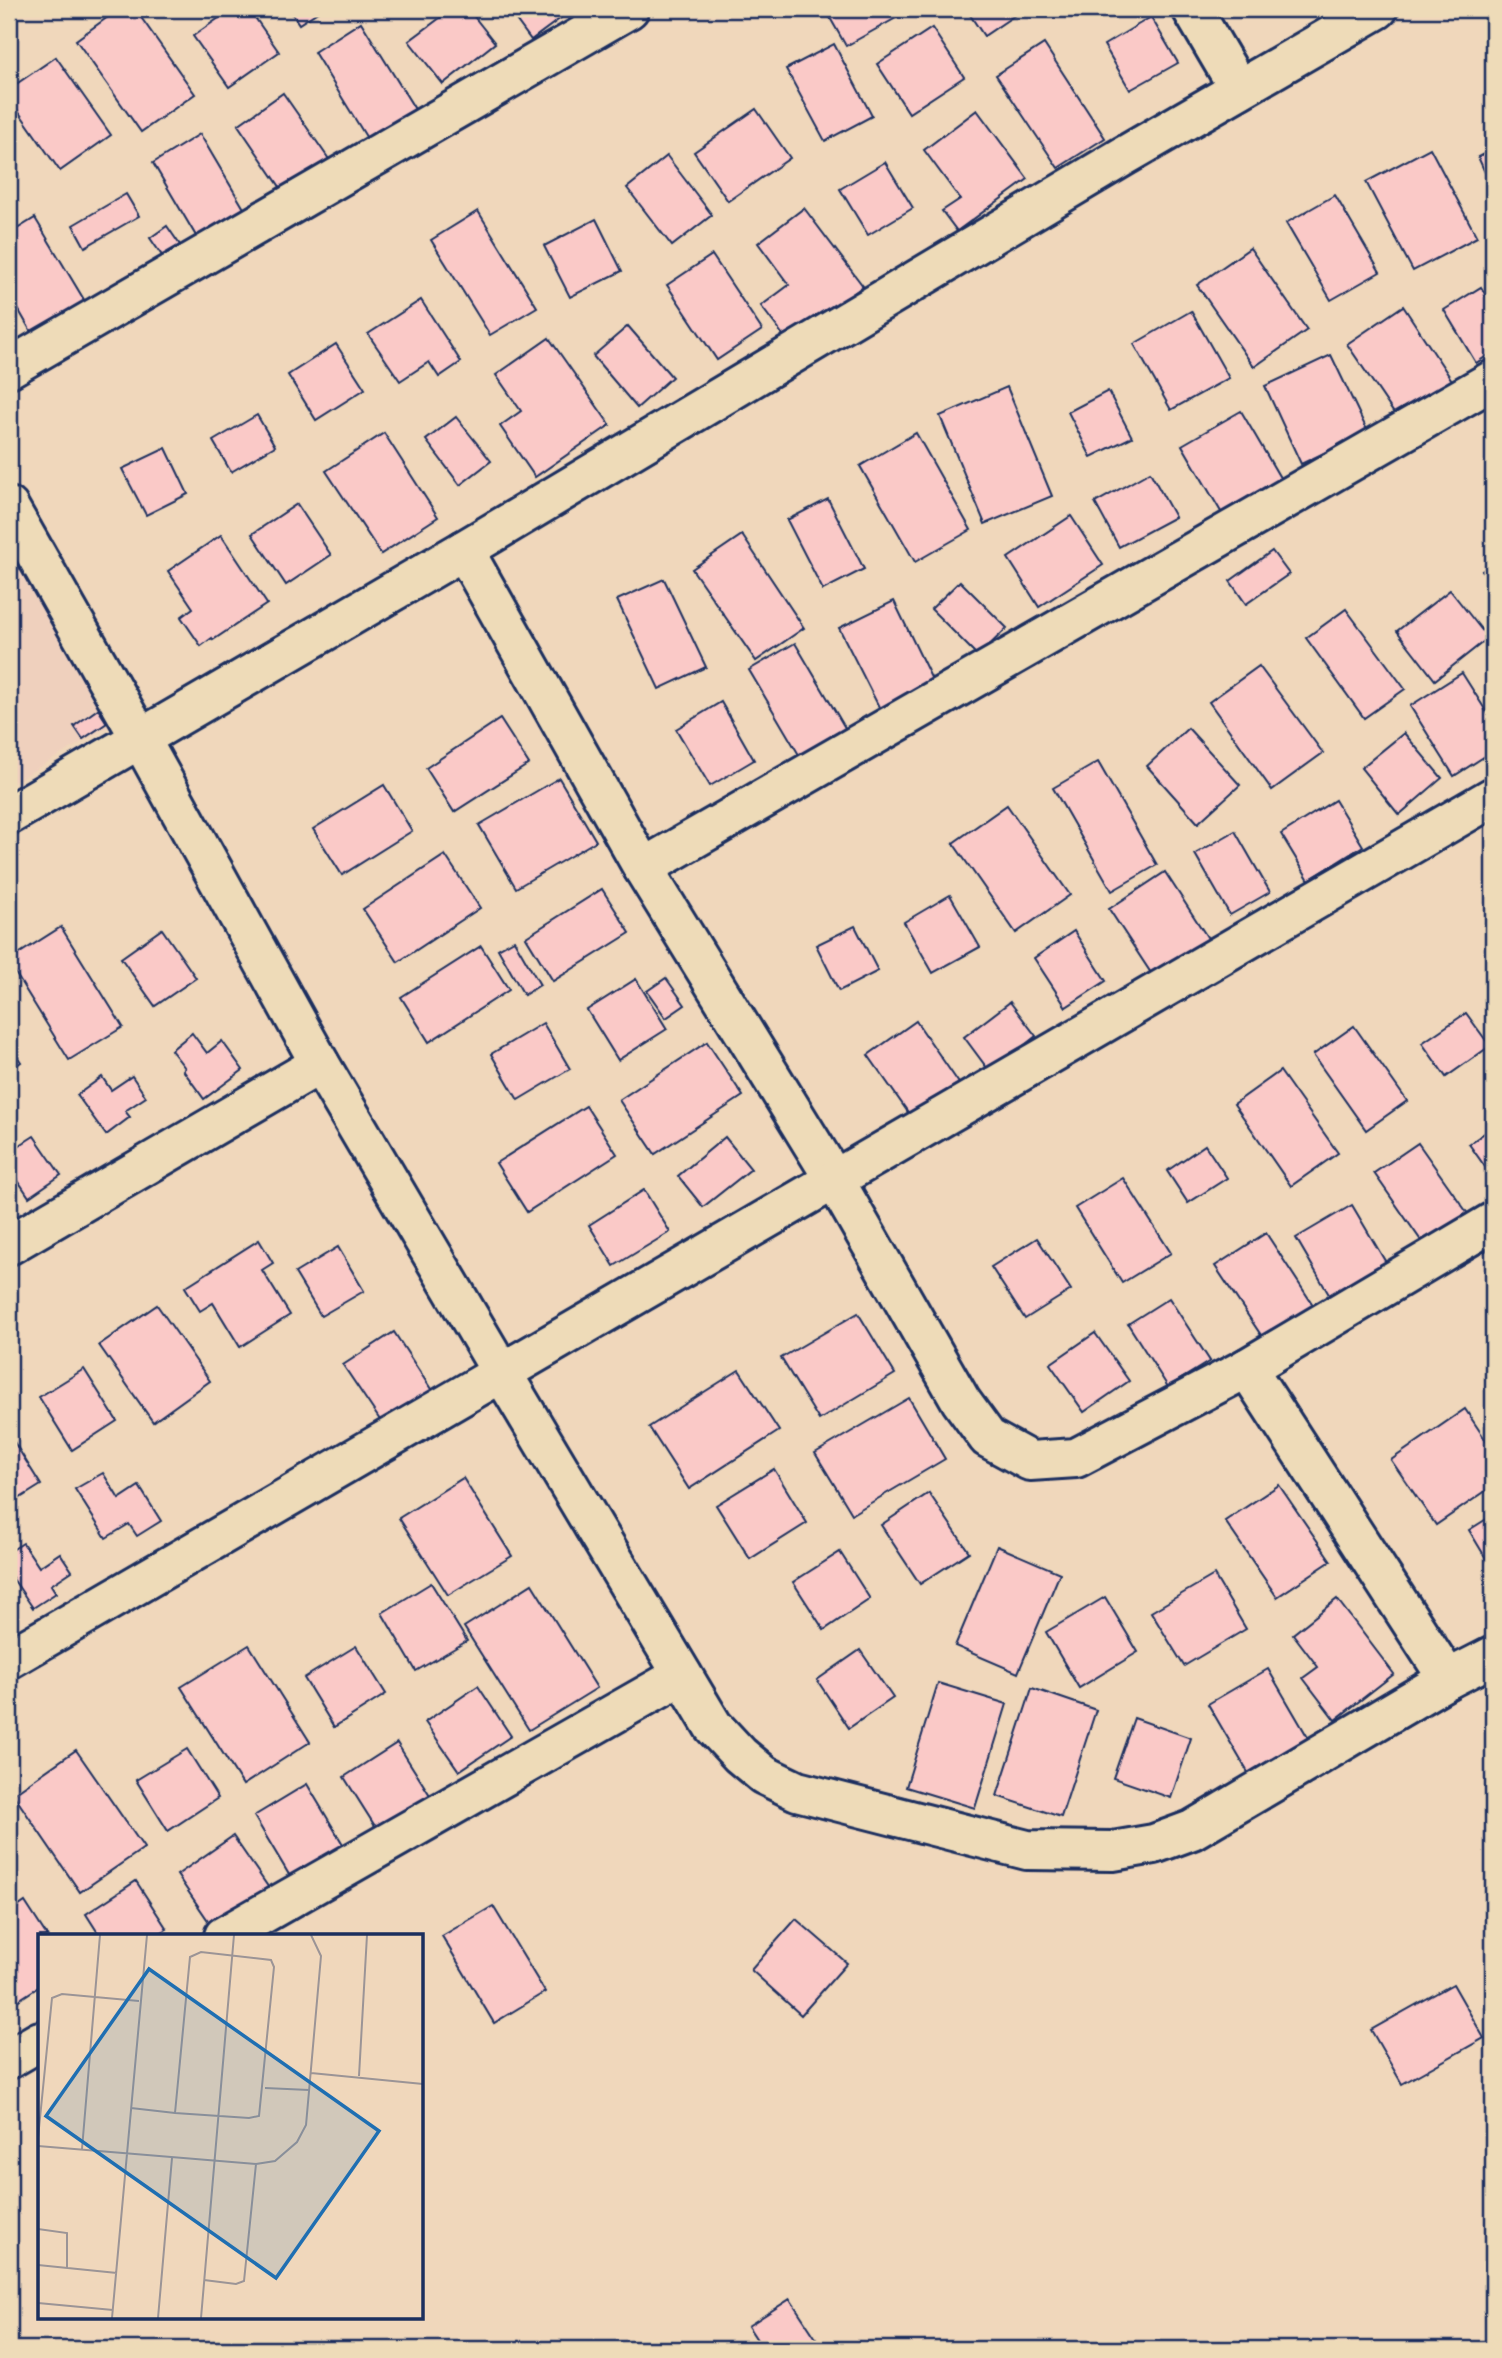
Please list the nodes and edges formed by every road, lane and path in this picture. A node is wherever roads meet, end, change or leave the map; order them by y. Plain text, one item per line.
1 (629, 9) edge
2 (1192, 9) edge
3 (1378, 9) edge
4 (1239, 89) junction
5 (9, 368) edge
6 (1493, 380) edge
7 (9, 507) edge
8 (464, 550) junction
9 (140, 738) junction
10 (1493, 797) edge
11 (9, 815) edge
12 (643, 868) junction
13 (320, 1064) junction
14 (834, 1180) junction
15 (1493, 1222) edge
16 (9, 1245) edge
17 (1247, 1368) junction
18 (502, 1373) junction
19 (1493, 1656) edge
20 (9, 1659) edge
21 (682, 1675) junction
22 (1448, 1679) junction
23 (228, 1934) edge
24 (38, 2042) edge
25 (9, 2059) edge

1 - 5 street
2 - 4 street
3 - 4 street
4 - 8 street
6 - 12 street
7 - 9 street
8 - 9 street
8 - 12 street
9 - 11 street
9 - 13 street
10 - 14 street
12 - 14 street
13 - 16 street
13 - 18 street
14 - 17 street
14 - 18 street
15 - 17 street
17 - 22 street
18 - 20 street
18 - 21 street
19 - 22 street
21 - 22 street
21 - 23 street
24 - 25 street

